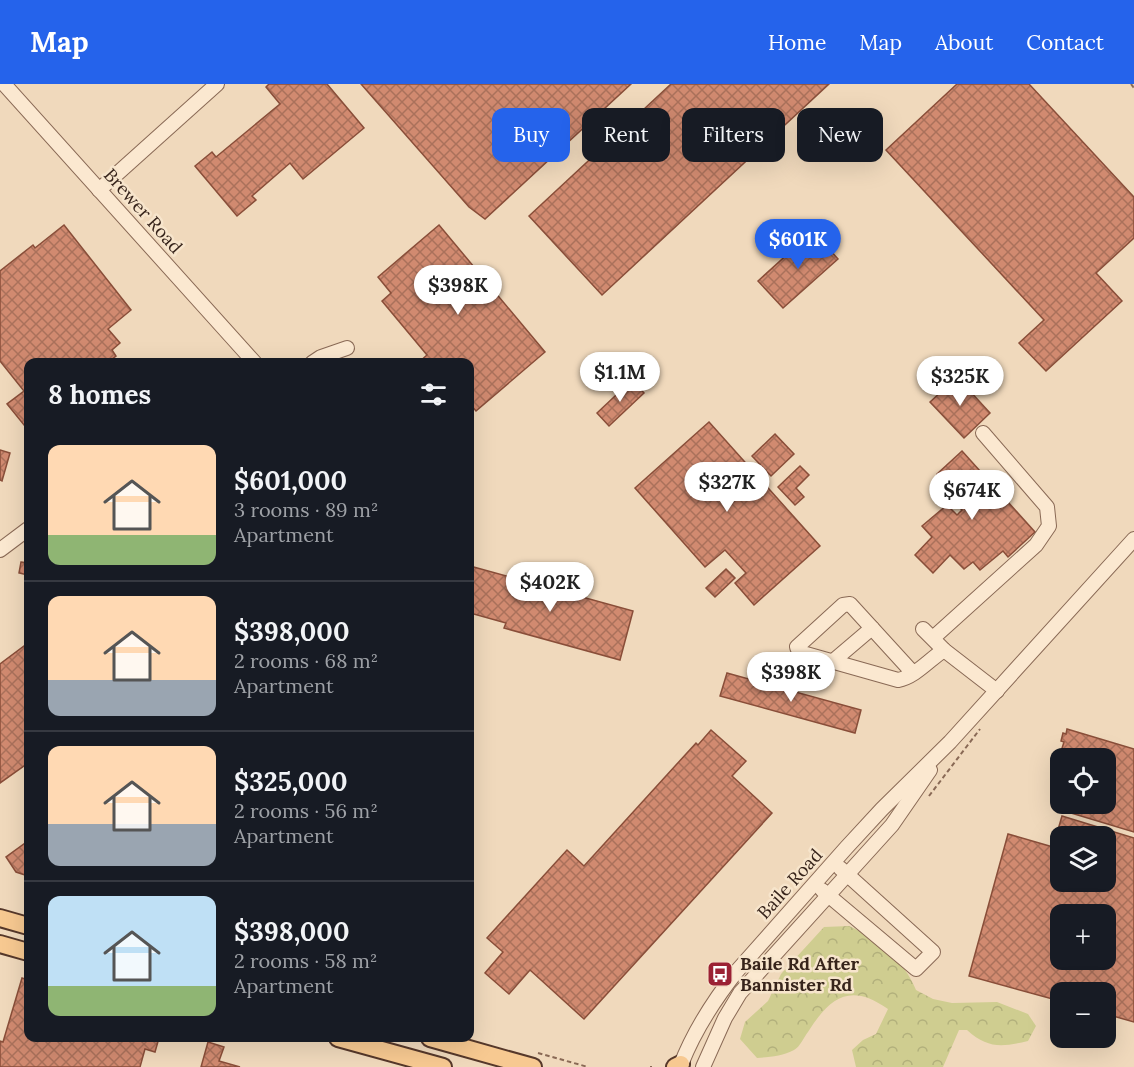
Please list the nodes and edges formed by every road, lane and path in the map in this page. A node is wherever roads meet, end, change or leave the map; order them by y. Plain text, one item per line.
1 (4, 84) edge
2 (217, 84) edge
3 (1131, 84) edge
4 (1134, 88) edge
5 (99, 190) junction
6 (347, 348) dead end
7 (250, 358) edge
8 (320, 358) edge
9 (983, 433) dead end
10 (24, 532) edge
11 (1134, 539) edge
12 (0, 550) edge
13 (872, 628) junction
14 (944, 650) junction
15 (832, 662) junction
16 (913, 673) junction
17 (997, 691) junction
18 (950, 742) junction
19 (834, 863) junction
20 (848, 874) junction
21 (815, 884) junction
22 (828, 895) junction
23 (0, 918) edge
24 (901, 923) junction
25 (24, 925) edge
26 (884, 941) junction
27 (0, 944) edge
28 (24, 951) edge
29 (352, 1042) edge
30 (444, 1042) edge
31 (679, 1066) edge
32 (443, 1067) edge
33 (533, 1067) edge
34 (703, 1067) edge

1 - 5 street, Brewer Road
2 - 5 street
3 - 4 path
5 - 7 street, Brewer Road
6 - 8 street
9 - 14 street
10 - 12 street
11 - 17 street, Baile Road
13 - 15 street
13 - 15 street
13 - 16 street
14 - 16 street
14 - 17 street
15 - 16 street
17 - 18 street, Baile Road
18 - 19 street, Baile Road
18 - 20 street, Baile Road
19 - 20 street
19 - 21 street, Baile Road
20 - 22 street, Baile Road
20 - 24 street
21 - 22 street
21 - 31 street, Baile Road
22 - 26 street
22 - 34 street, Baile Road
23 - 25 main road
24 - 26 street
24 - 26 street
27 - 28 main road
29 - 32 main road
30 - 33 main road

